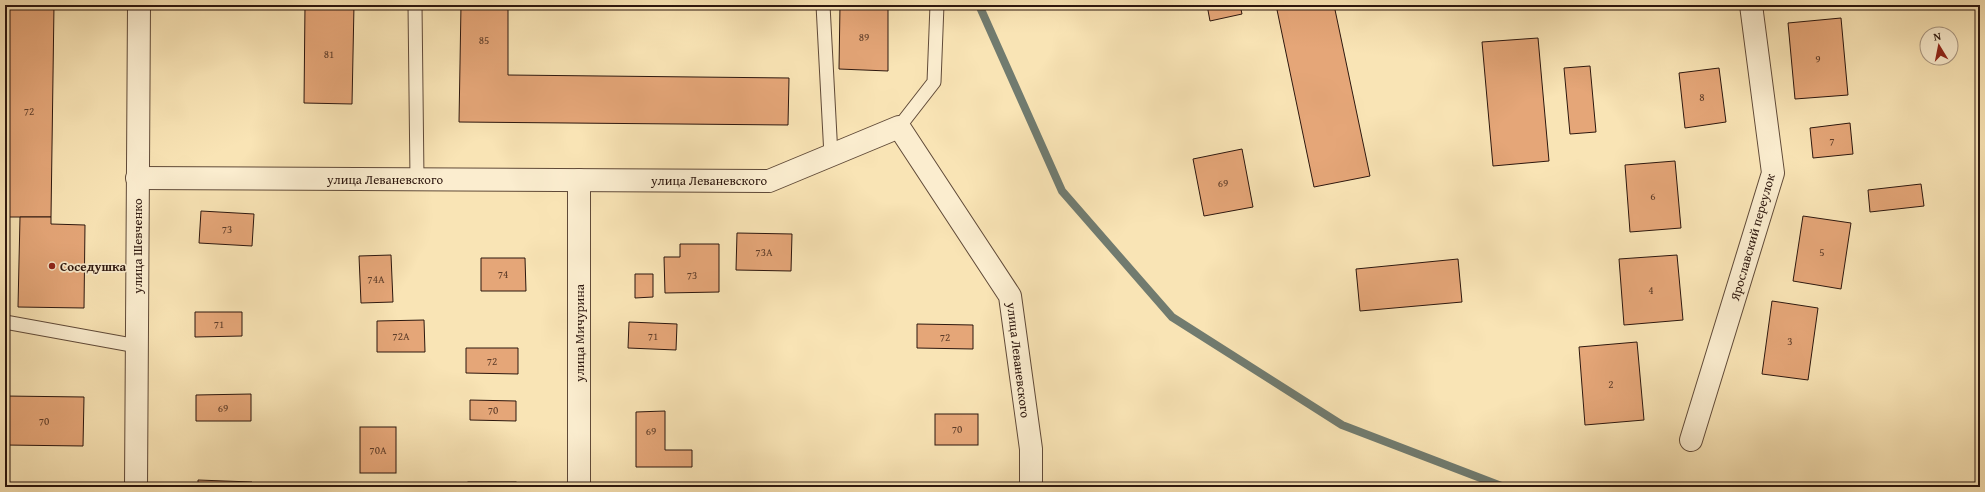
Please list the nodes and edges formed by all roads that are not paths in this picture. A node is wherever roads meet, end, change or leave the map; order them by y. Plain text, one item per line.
1 (139, 5) edge
2 (415, 5) edge
3 (823, 5) edge
4 (937, 5) edge
5 (1751, 5) edge
6 (899, 127) junction
7 (831, 156) junction
8 (137, 178) junction
9 (417, 179) junction
10 (579, 180) junction
11 (5, 322) edge
12 (136, 346) junction
13 (1691, 440) dead end
14 (136, 487) edge
15 (579, 487) edge
16 (1031, 487) edge

1 - 8 street, улица Шевченко
2 - 9 lane
3 - 7 lane
4 - 6 lane
5 - 13 street, Ярославский переулок
6 - 7 street, улица Леваневского
6 - 16 street, улица Леваневского
7 - 10 street, улица Леваневского
8 - 9 street, улица Леваневского
8 - 12 street, улица Шевченко
9 - 10 street, улица Леваневского
10 - 15 street, улица Мичурина
11 - 12 lane
12 - 14 street, улица Шевченко

